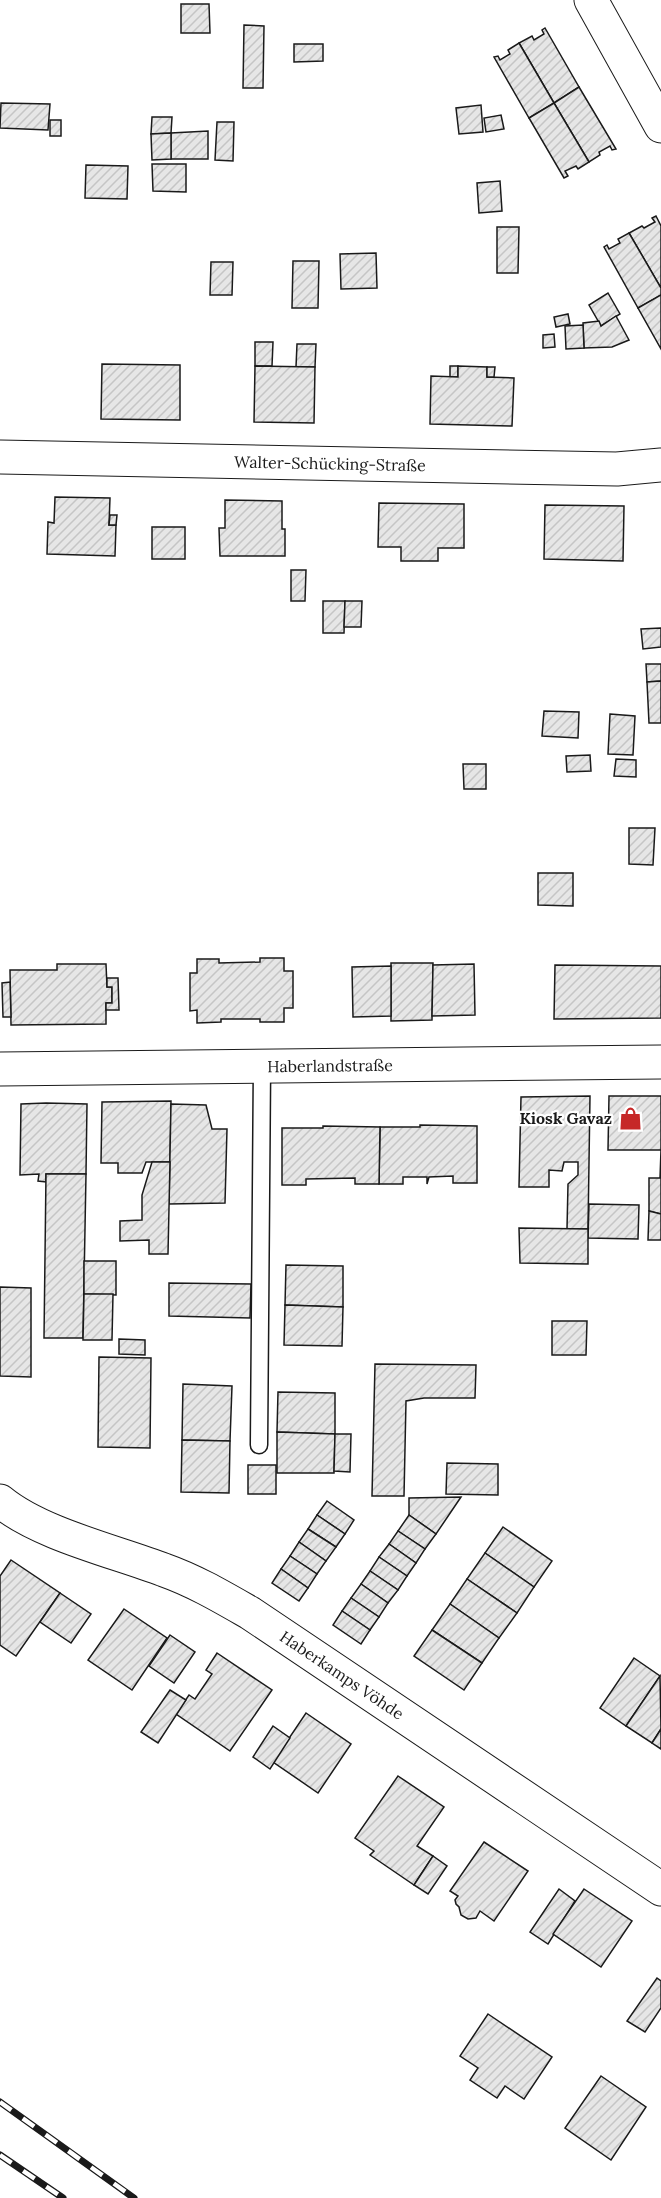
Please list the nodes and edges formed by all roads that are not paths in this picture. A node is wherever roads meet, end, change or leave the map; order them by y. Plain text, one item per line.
1 (591, 0) edge
2 (661, 126) edge
3 (0, 457) edge
4 (661, 465) edge
5 (661, 1062) edge
6 (262, 1065) junction
7 (0, 1069) edge
8 (259, 1445) dead end
9 (0, 1501) edge
10 (661, 1889) edge

1 - 2 street
3 - 4 street, Walter-Schücking-Straße
5 - 6 street, Haberlandstraße
6 - 7 street, Haberlandstraße
6 - 8 lane
9 - 10 street, Haberkamps Vöhde

